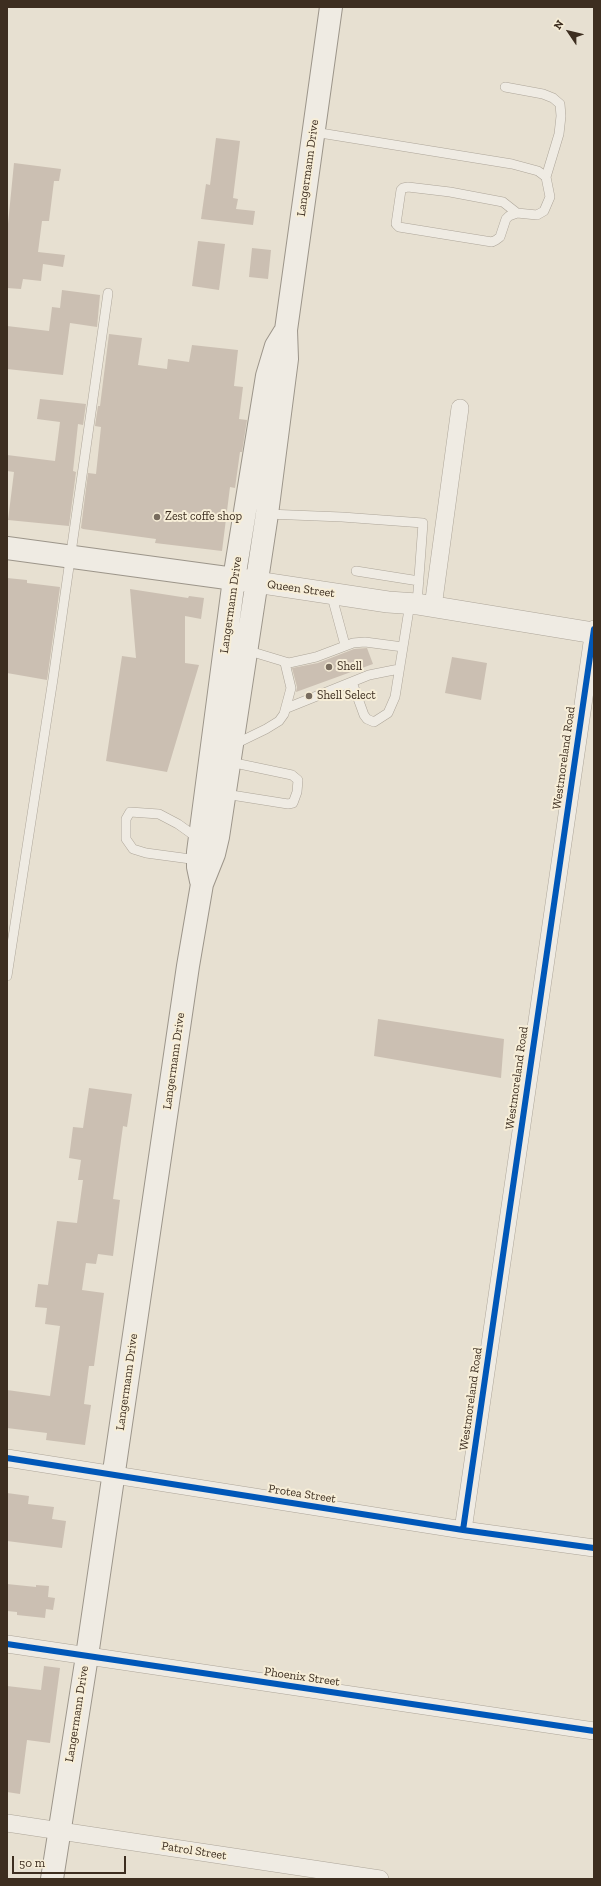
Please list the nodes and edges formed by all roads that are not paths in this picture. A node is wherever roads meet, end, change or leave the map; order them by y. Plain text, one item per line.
1 (331, 7) edge
2 (505, 87) dead end
3 (314, 132) junction
4 (546, 177) junction
5 (517, 213) junction
6 (108, 293) dead end
7 (286, 330) junction
8 (460, 408) dead end
9 (267, 514) junction
10 (7, 548) edge
11 (71, 558) junction
12 (356, 571) dead end
13 (234, 579) junction
14 (419, 581) junction
15 (256, 582) junction
16 (331, 593) junction
17 (420, 605) junction
18 (594, 632) edge
19 (345, 645) junction
20 (403, 647) junction
21 (246, 650) junction
22 (284, 663) junction
23 (399, 669) junction
24 (352, 682) junction
25 (287, 708) junction
26 (231, 754) junction
27 (225, 794) junction
28 (199, 850) junction
29 (202, 884) junction
30 (7, 976) edge
31 (7, 1458) edge
32 (113, 1475) junction
33 (463, 1530) junction
34 (594, 1548) edge
35 (7, 1644) edge
36 (86, 1656) junction
37 (594, 1731) edge
38 (7, 1823) edge
39 (59, 1831) junction
40 (52, 1879) edge
41 (380, 1879) edge

1 - 3 main road, Langermann Drive
2 - 4 lane
3 - 4 lane
3 - 7 main road, Langermann Drive
4 - 5 lane
5 - 5 lane
6 - 11 lane
7 - 9 main road, Langermann Drive
7 - 13 main road, Langermann Drive
8 - 17 street
9 - 14 lane
9 - 15 main road, Langermann Drive
10 - 11 main road, Queen Street
11 - 13 main road, Queen Street
11 - 30 lane
12 - 14 lane
13 - 15 main road, Queen Street
13 - 28 main road, Langermann Drive
14 - 17 lane
15 - 16 street, Queen Street
15 - 21 main road, Langermann Drive
16 - 17 street, Queen Street
16 - 19 lane
17 - 18 street, Queen Street
17 - 20 lane
18 - 33 street, Westmoreland Road
19 - 20 lane
19 - 22 lane
20 - 23 lane
21 - 22 lane
21 - 26 main road, Langermann Drive
22 - 25 lane
23 - 24 lane
23 - 24 lane
24 - 25 lane
25 - 26 lane
26 - 27 main road, Langermann Drive
26 - 27 lane
27 - 29 main road, Langermann Drive
28 - 28 lane
28 - 29 main road, Langermann Drive
29 - 32 main road, Langermann Drive
31 - 32 street, Protea Street
32 - 33 street, Protea Street
32 - 36 main road, Langermann Drive
33 - 34 street, Protea Street
35 - 36 street, Phoenix Street
36 - 37 street, Phoenix Street
36 - 39 main road, Langermann Drive
38 - 39 street, Patrol Street
39 - 40 main road, Langermann Drive
39 - 41 street, Patrol Street

